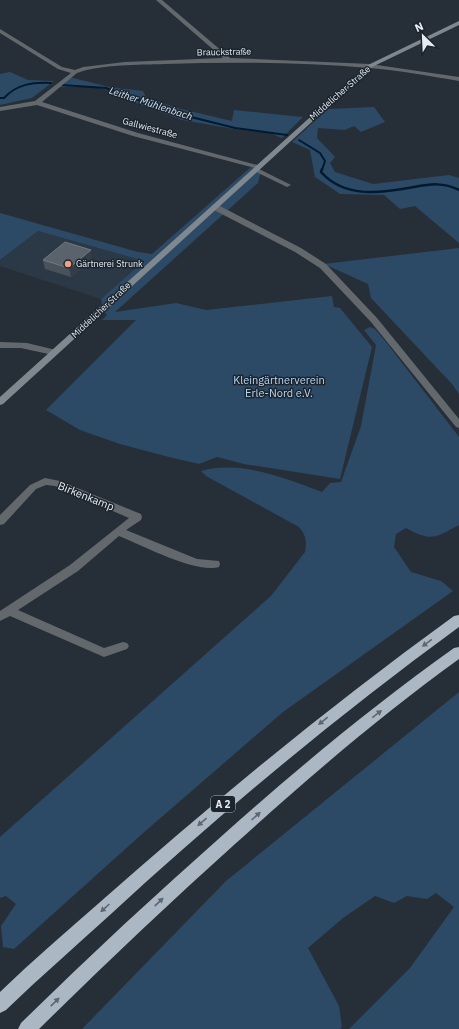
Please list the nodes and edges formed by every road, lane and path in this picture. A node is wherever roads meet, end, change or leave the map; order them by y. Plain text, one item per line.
1 (159, 0) edge
2 (459, 23) edge
3 (0, 31) edge
4 (228, 60) junction
5 (370, 66) junction
6 (75, 72) junction
7 (459, 79) edge
8 (37, 103) junction
9 (0, 109) edge
10 (258, 168) junction
11 (274, 171) dead end
12 (266, 174) junction
13 (288, 185) dead end
14 (214, 207) junction
15 (0, 345) edge
16 (53, 352) junction
17 (0, 402) edge
18 (459, 425) edge
19 (0, 521) edge
20 (118, 531) junction
21 (215, 564) dead end
22 (4, 614) edge
23 (459, 620) edge
24 (123, 646) dead end
25 (459, 652) edge
26 (0, 1004) edge
27 (27, 1029) edge

1 - 4 street
2 - 5 street, Middelicher Straße
3 - 6 street
4 - 5 street, Brauckstraße
4 - 6 street, Brauckstraße
5 - 7 street, Brauckstraße
5 - 10 street, Middelicher Straße
6 - 8 street
8 - 9 street
8 - 10 street, Gallwiestraße
10 - 12 street
10 - 14 street, Middelicher Straße
11 - 12 street
12 - 13 street
14 - 16 street, Middelicher Straße
14 - 18 street
15 - 16 street
16 - 17 street, Middelicher Straße
19 - 20 street, Birkenkamp
20 - 21 street
20 - 22 street, Birkenkamp
22 - 24 street, Birkenkamp
23 -> 26 highway, A 2
27 -> 25 highway, A 2

